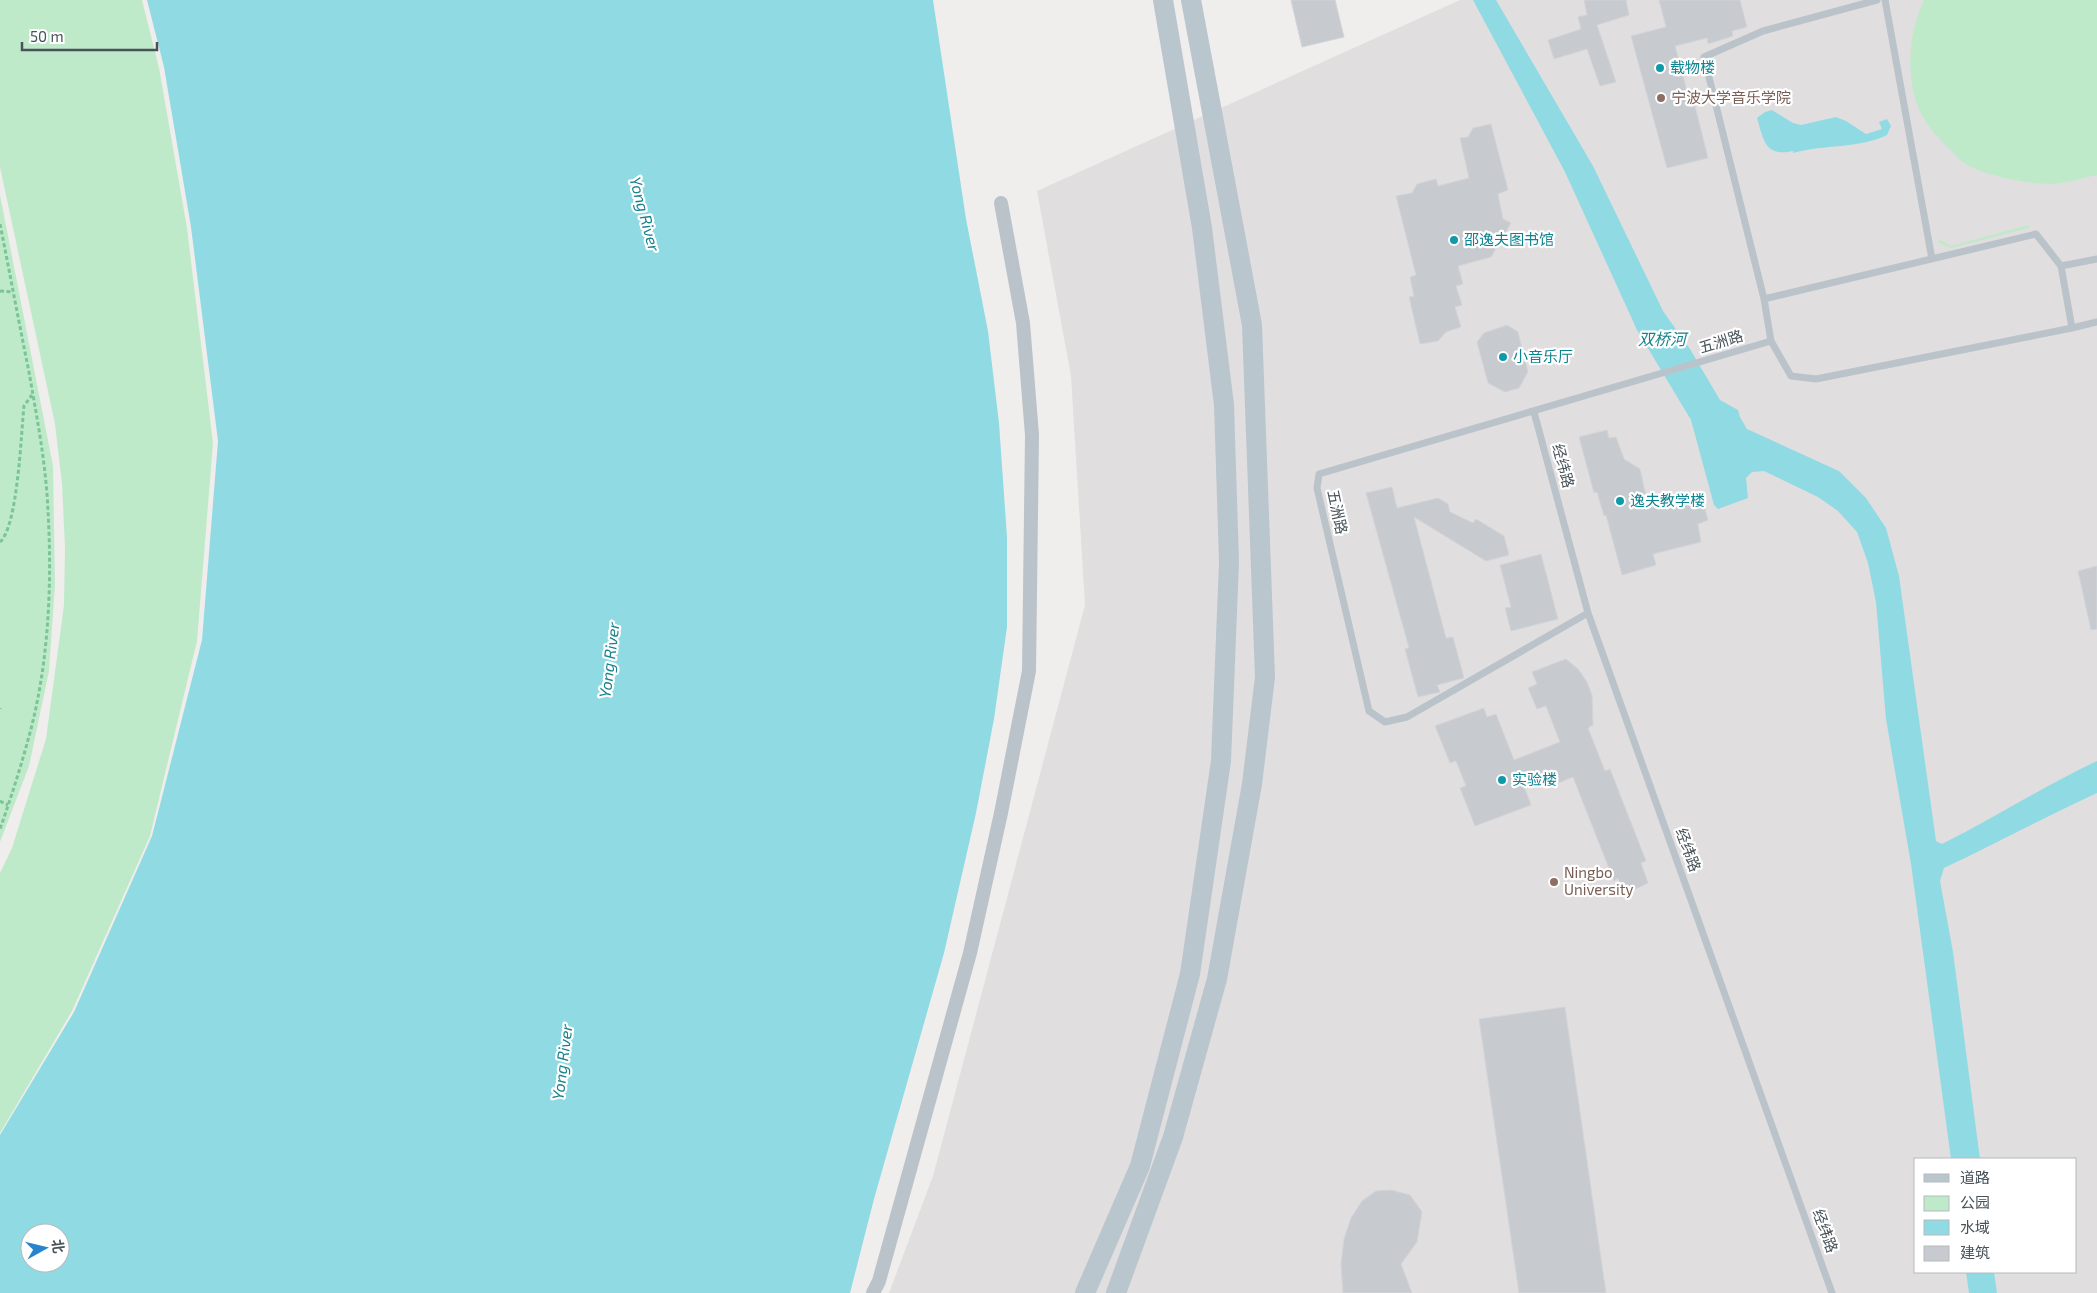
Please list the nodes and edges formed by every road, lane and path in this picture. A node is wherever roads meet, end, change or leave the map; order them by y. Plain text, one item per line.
1 (1163, 0) edge
2 (1191, 0) edge
3 (1877, 0) edge
4 (1885, 0) edge
5 (1001, 203) dead end
6 (0, 224) edge
7 (1932, 259) junction
8 (2097, 259) edge
9 (2061, 266) junction
10 (0, 291) edge
11 (14, 292) junction
12 (1764, 299) junction
13 (2097, 322) edge
14 (2072, 328) junction
15 (1770, 341) junction
16 (33, 395) junction
17 (1534, 412) junction
18 (0, 542) edge
19 (1588, 613) junction
20 (0, 801) edge
21 (8, 805) junction
22 (0, 829) edge
23 (873, 1293) edge
24 (1085, 1293) edge
25 (1116, 1293) edge
26 (1832, 1293) edge

1 - 24 street
2 - 25 street
3 - 12 lane
4 - 7 lane
5 - 23 street
6 - 11 path
7 - 9 lane
7 - 12 lane
8 - 9 lane
9 - 14 lane
10 - 11 path
11 - 16 path
12 - 15 lane
13 - 14 lane
14 - 15 lane
15 - 17 lane, 五洲路
16 - 18 path
16 - 21 path
17 - 19 lane, 经纬路
17 - 19 lane, 五洲路
19 - 26 lane, 经纬路
20 - 21 path
21 - 22 path

